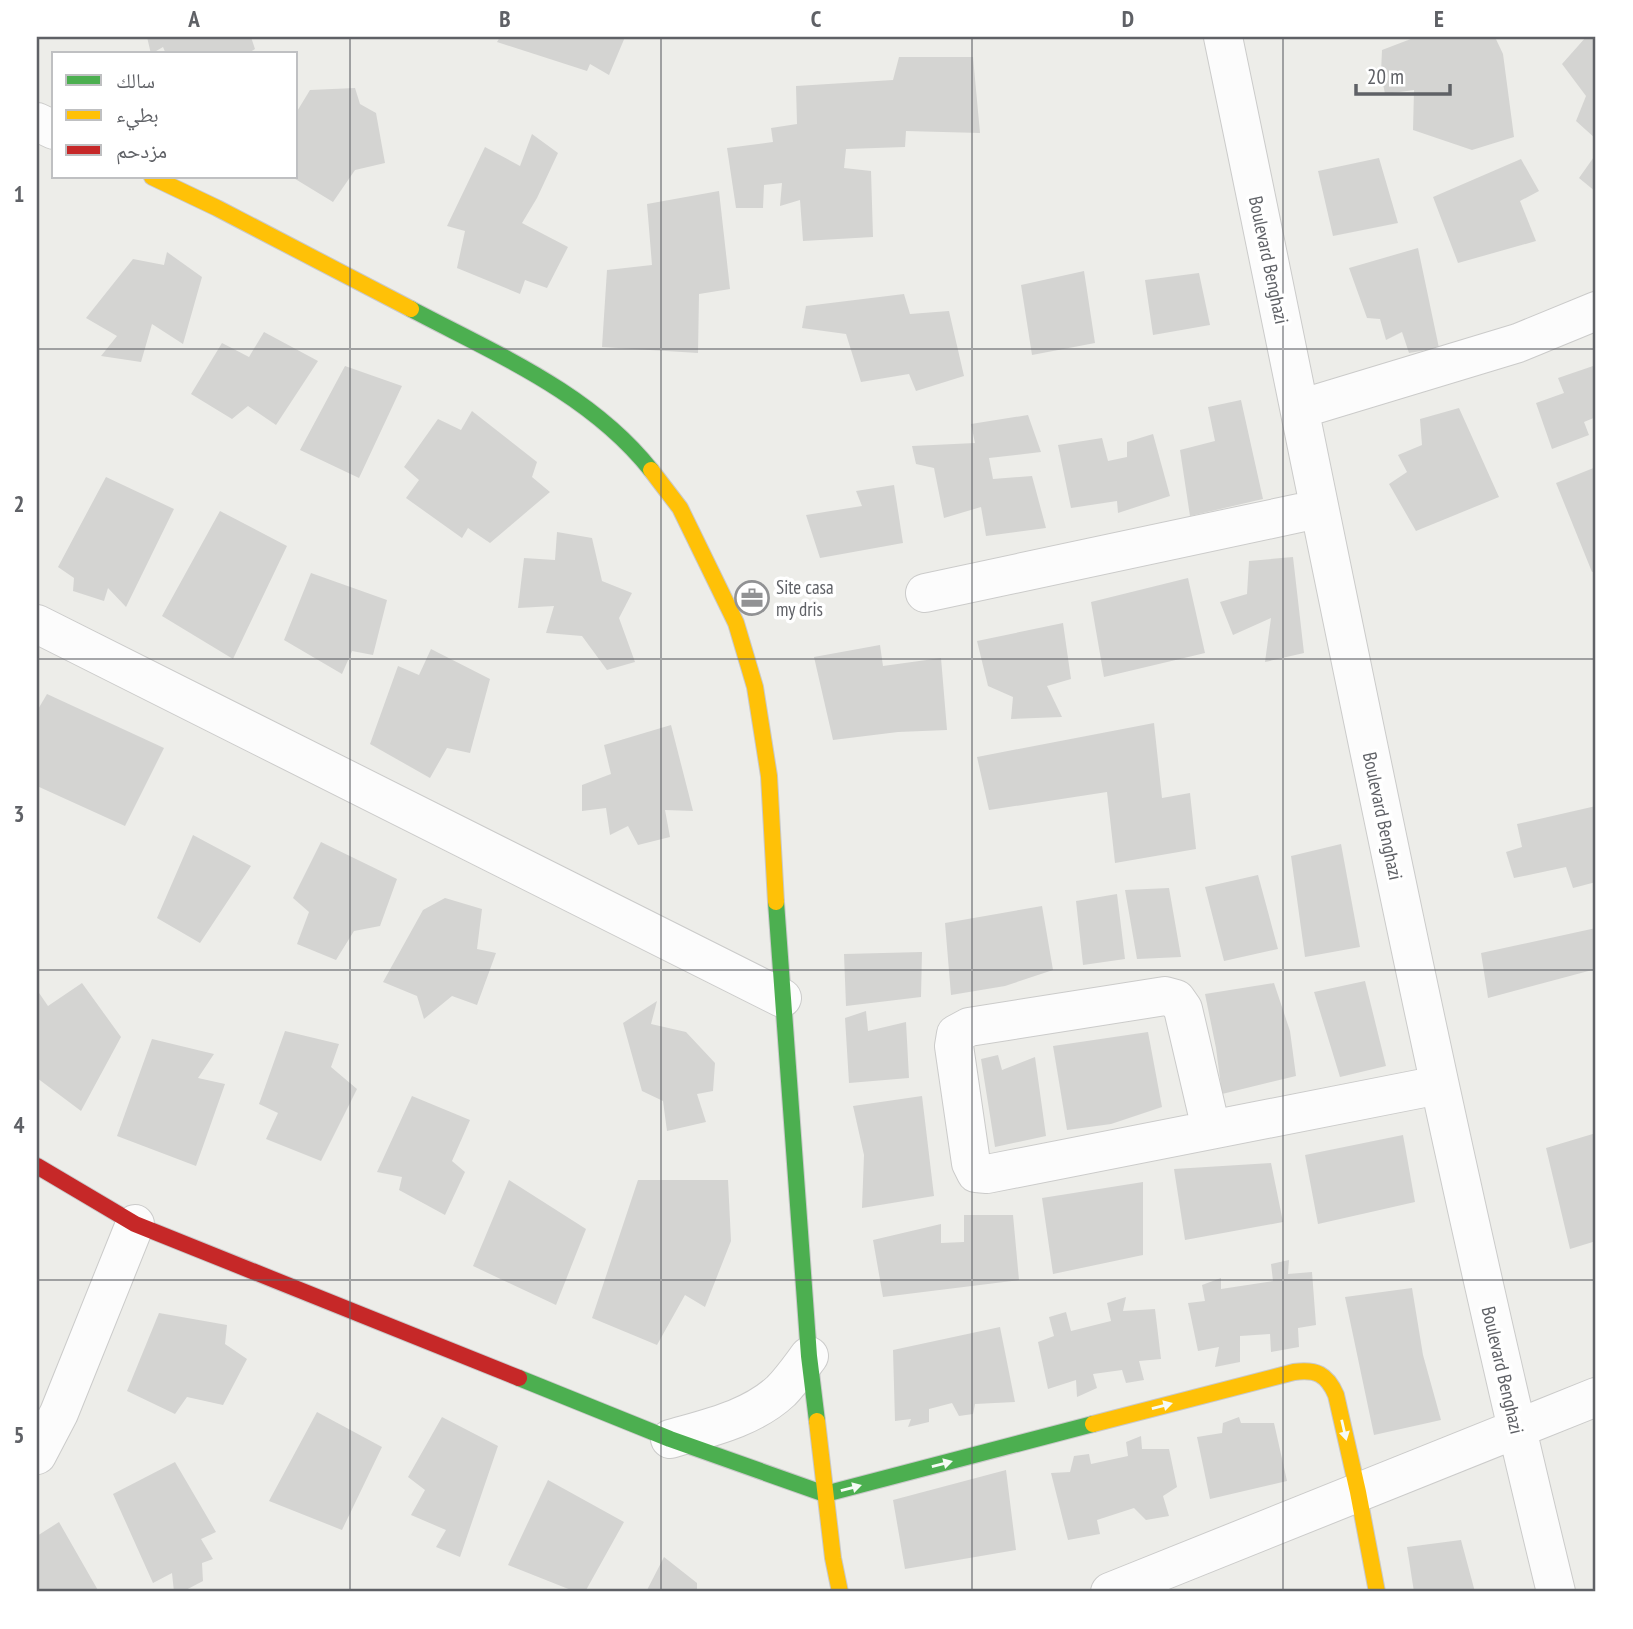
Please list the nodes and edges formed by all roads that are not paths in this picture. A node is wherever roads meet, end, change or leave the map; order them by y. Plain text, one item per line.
1 (1223, 37) edge
2 (154, 178) edge
3 (1596, 311) edge
4 (1300, 409) junction
5 (1318, 509) junction
6 (925, 593) dead end
7 (37, 624) edge
8 (782, 998) junction
9 (1439, 1085) junction
10 (1211, 1129) junction
11 (37, 1166) edge
12 (135, 1224) junction
13 (809, 1356) junction
14 (1596, 1397) edge
15 (1516, 1430) junction
16 (670, 1439) junction
17 (37, 1455) edge
18 (1358, 1492) junction
19 (825, 1494) junction
20 (840, 1592) edge
21 (1110, 1592) edge
22 (1377, 1592) edge
23 (1556, 1592) edge

1 - 4 street, Boulevard Benghazi
2 - 8 street
3 - 4 street
4 - 5 street, Boulevard Benghazi
5 - 6 street
5 - 9 street, Boulevard Benghazi
7 - 8 street
8 - 13 street
9 - 10 street
9 - 15 street, Boulevard Benghazi
10 - 10 street
11 - 12 street
12 - 16 street
12 - 17 street
13 - 16 street
13 - 19 street
14 - 15 street
15 - 18 street
15 - 23 street, Boulevard Benghazi
16 - 19 street
19 -> 18 street
18 - 21 street
18 - 22 street
19 - 20 street

